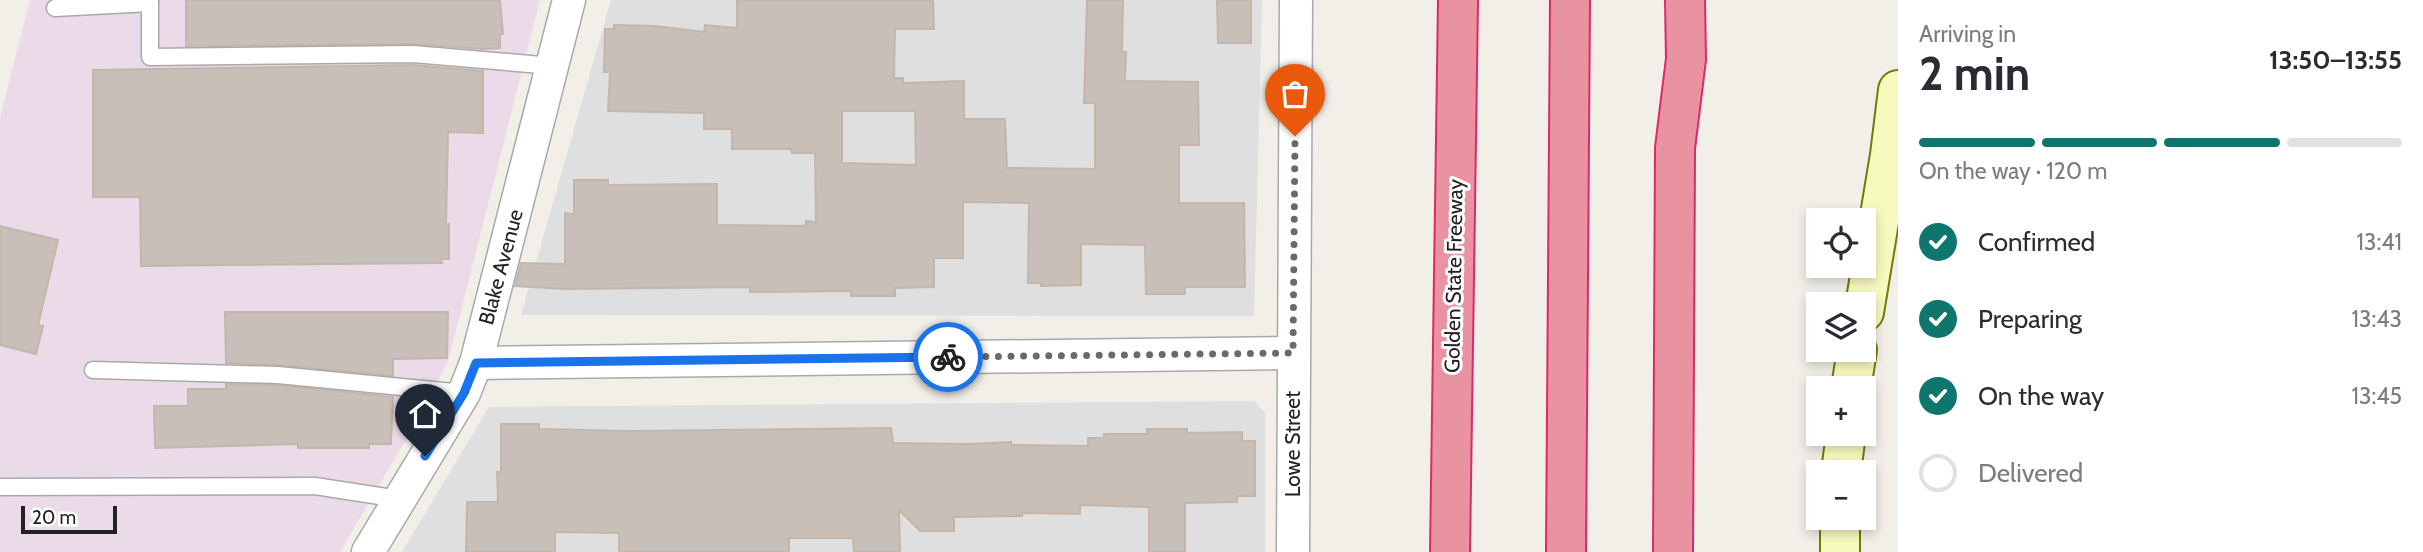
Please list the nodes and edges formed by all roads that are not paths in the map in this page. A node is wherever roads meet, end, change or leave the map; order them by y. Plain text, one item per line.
1 (569, 0) edge
2 (1296, 0) edge
3 (1458, 0) edge
4 (1570, 0) edge
5 (1664, 0) edge
6 (1685, 0) edge
7 (150, 1) edge
8 (55, 8) dead end
9 (553, 66) junction
10 (1898, 90) edge
11 (1675, 148) junction
12 (1867, 292) edge
13 (1293, 353) junction
14 (476, 363) junction
15 (93, 370) dead end
16 (464, 393) junction
17 (0, 487) edge
18 (400, 499) junction
19 (1840, 530) edge
20 (368, 552) edge
21 (1293, 552) edge
22 (1450, 552) edge
23 (1566, 552) edge
24 (1673, 552) edge
25 (1840, 552) edge

1 - 9 street, Blake Avenue
2 - 13 street, Lowe Street
3 - 22 highway, Golden State Freeway
4 - 23 highway
5 - 11 highway
6 - 11 highway
7 - 8 lane
7 - 9 lane
9 - 14 street, Blake Avenue
10 - 12 main road
11 - 24 highway
13 - 14 street
13 - 21 street, Lowe Street
14 - 16 street, Blake Avenue
15 - 16 lane
16 - 18 street, Blake Avenue
17 - 18 lane
18 - 20 street, Blake Avenue
19 - 25 main road

